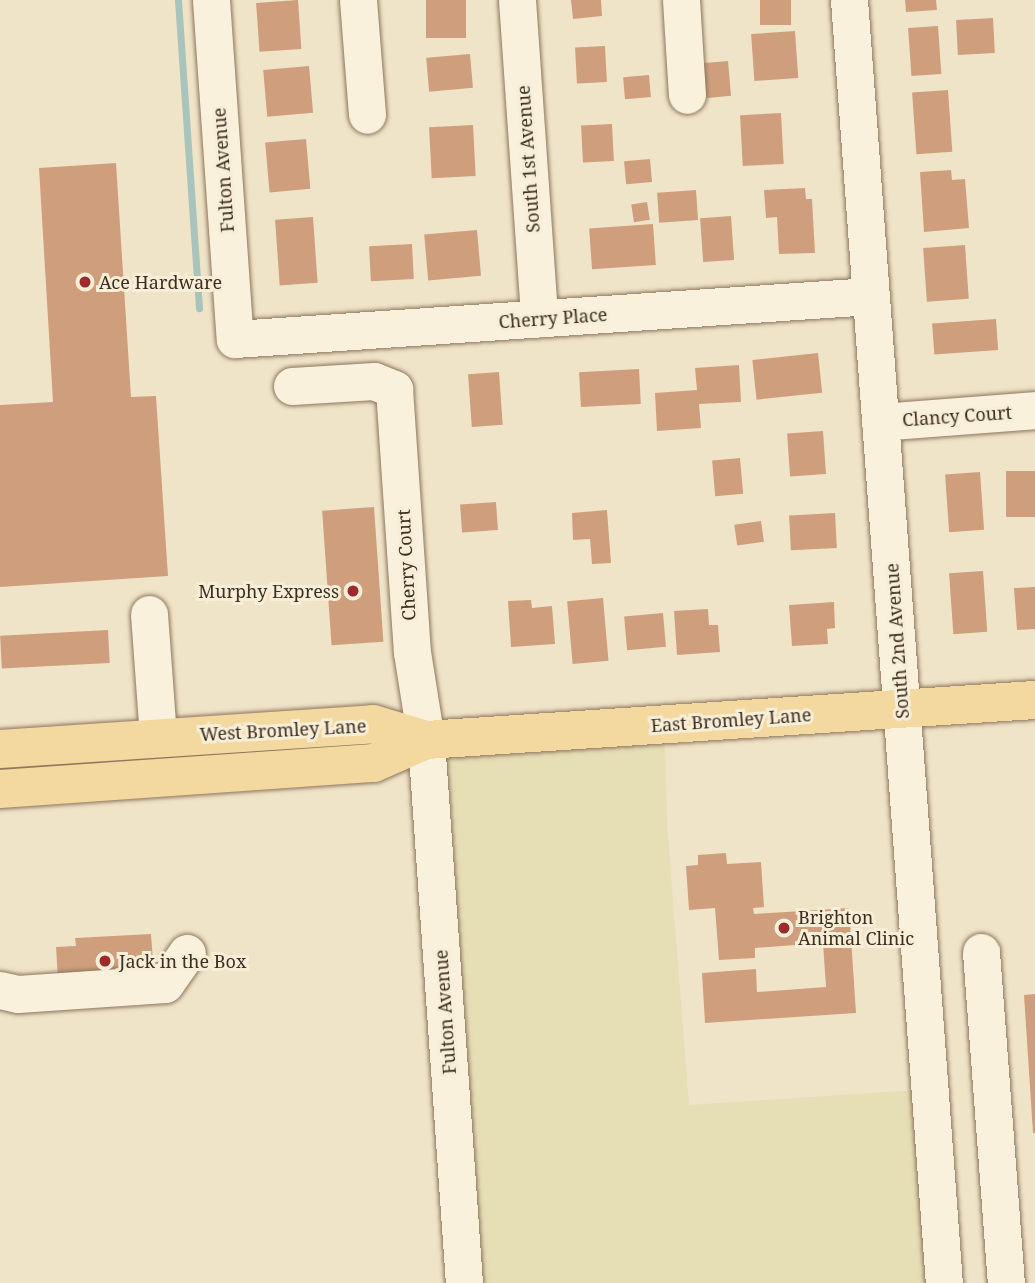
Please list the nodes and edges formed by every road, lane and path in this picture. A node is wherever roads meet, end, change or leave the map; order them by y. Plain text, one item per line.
1 (211, 0) edge
2 (358, 0) edge
3 (517, 0) edge
4 (681, 0) edge
5 (849, 0) edge
6 (687, 95) dead end
7 (367, 115) dead end
8 (870, 296) junction
9 (539, 318) junction
10 (236, 339) joint
11 (292, 386) dead end
12 (1035, 410) edge
13 (880, 422) junction
14 (149, 614) dead end
15 (1035, 700) edge
16 (902, 709) junction
17 (158, 738) junction
18 (426, 740) junction
19 (0, 749) edge
20 (0, 789) edge
21 (981, 952) dead end
22 (187, 953) dead end
23 (0, 990) edge
24 (464, 1283) edge
25 (944, 1283) edge
26 (1006, 1283) edge

1 - 10 street, Fulton Avenue
2 - 7 street
3 - 9 street, South 1st Avenue
4 - 6 street
5 - 8 street, South 2nd Avenue
8 - 9 street, Cherry Place
8 - 13 street, South 2nd Avenue
9 - 10 street, Cherry Place
11 - 18 street, Cherry Court
12 - 13 street, Clancy Court
13 - 16 street, South 2nd Avenue
14 - 17 street
15 - 16 main road, East Bromley Lane
16 - 18 main road, East Bromley Lane
16 - 25 street, South 2nd Avenue
17 - 18 main road, West Bromley Lane
17 - 19 main road, West Bromley Lane
18 - 20 main road
18 - 24 street, Fulton Avenue
21 - 26 street
22 - 23 street

